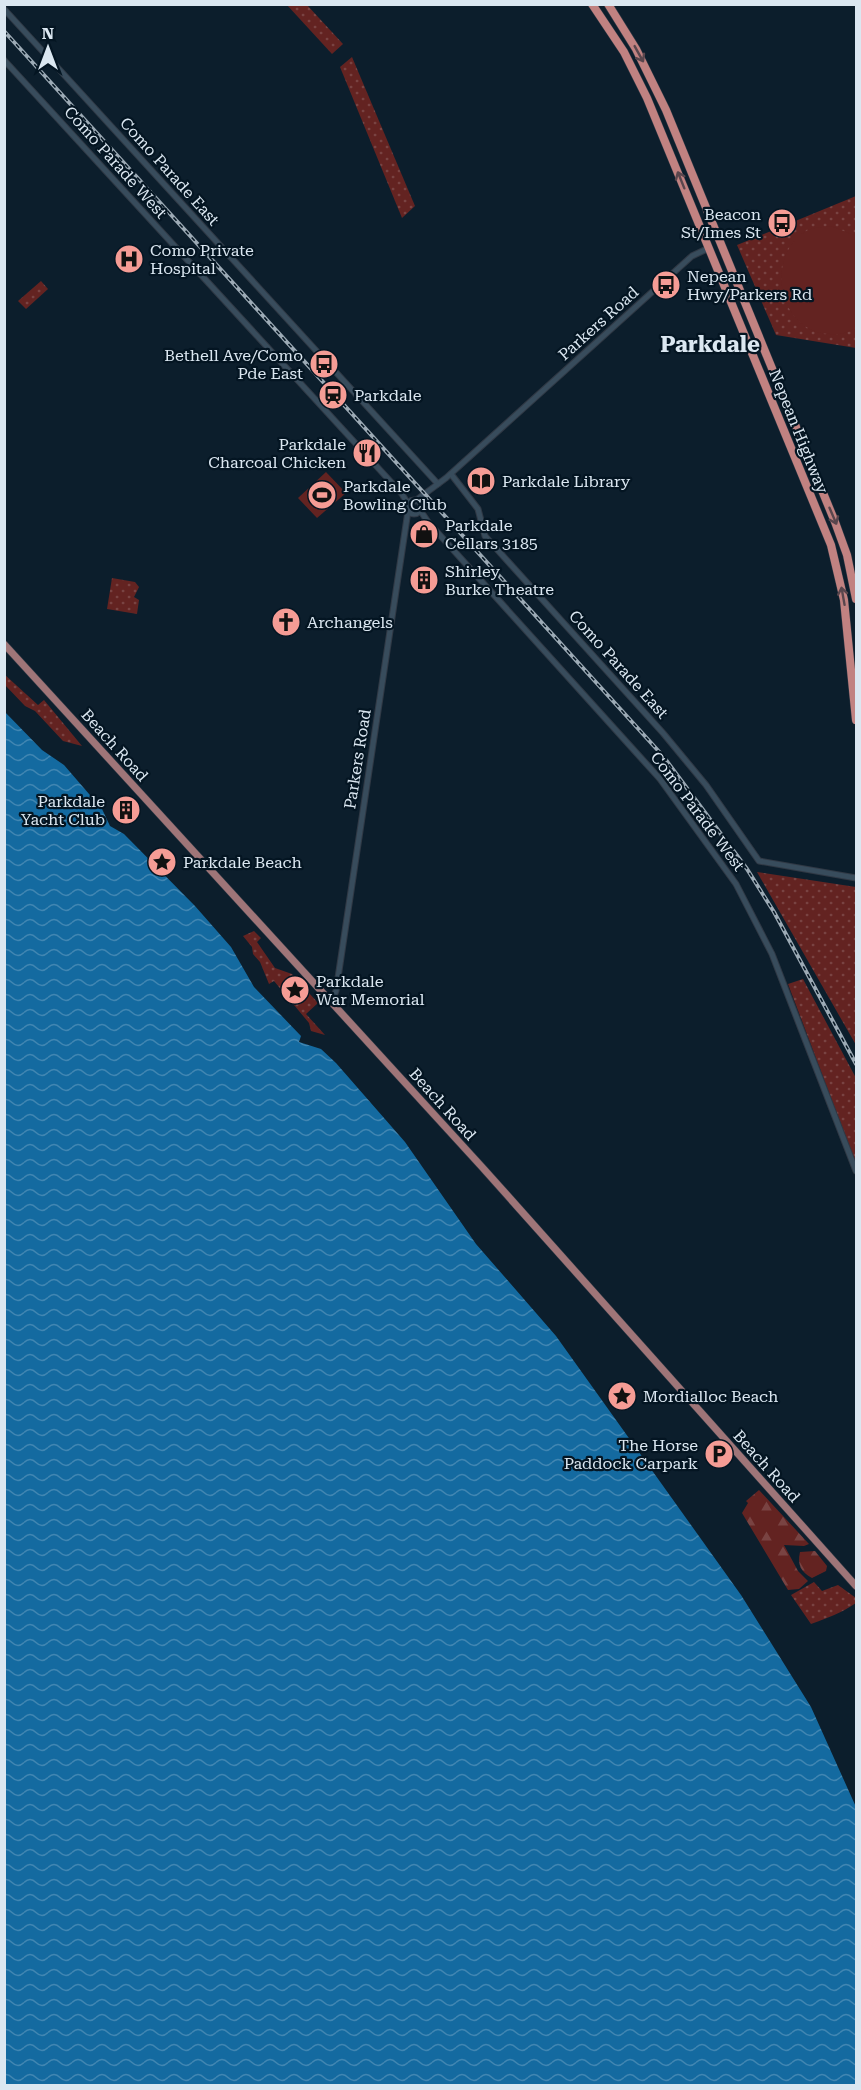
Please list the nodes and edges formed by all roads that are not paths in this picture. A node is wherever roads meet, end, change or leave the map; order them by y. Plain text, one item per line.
1 (592, 4) edge
2 (608, 4) edge
3 (4, 9) edge
4 (4, 60) edge
5 (721, 244) junction
6 (709, 248) junction
7 (448, 476) junction
8 (438, 484) junction
9 (414, 507) junction
10 (856, 599) edge
11 (4, 644) edge
12 (854, 673) edge
13 (855, 693) edge
14 (856, 720) edge
15 (856, 878) edge
16 (331, 1002) junction
17 (856, 1171) edge
18 (856, 1586) edge

6 -> 1 highway, Nepean Highway
2 -> 5 highway, Nepean Highway
3 - 8 street, Como Parade East
4 - 9 street, Como Parade West
5 - 6 highway
5 -> 10 highway, Nepean Highway
6 - 7 street, Parkers Road
12 -> 6 highway, Nepean Highway
7 - 8 street, Parkers Road
7 - 15 street, Como Parade East
8 - 9 street, Parkers Road
9 - 16 street, Parkers Road
9 - 17 street, Como Parade West
11 - 16 main road, Beach Road
12 - 13 highway, Nepean Highway
13 - 14 highway, Nepean Highway
16 - 18 main road, Beach Road

